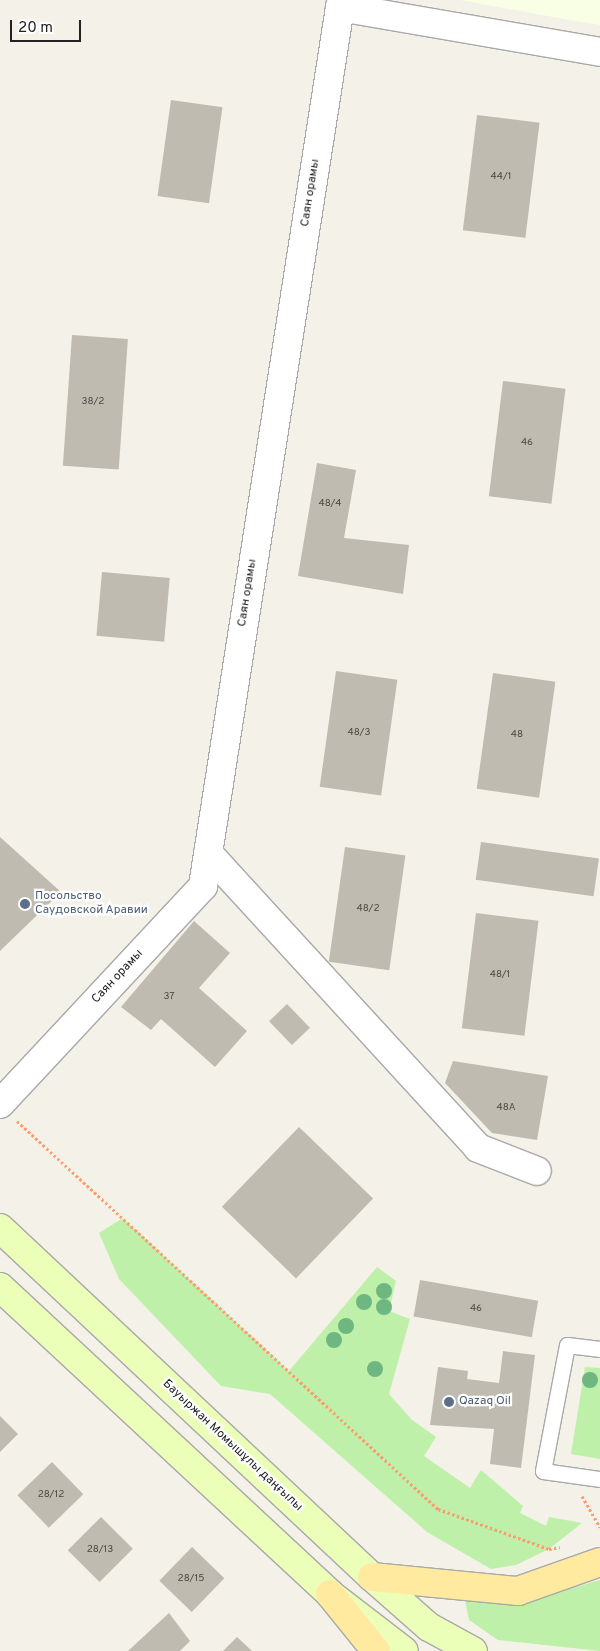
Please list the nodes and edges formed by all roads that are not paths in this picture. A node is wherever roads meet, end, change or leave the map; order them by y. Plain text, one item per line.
1 (335, 3) edge
2 (600, 52) edge
3 (208, 853) junction
4 (7, 1112) edge
5 (537, 1171) dead end
6 (0, 1228) edge
7 (0, 1287) edge
8 (600, 1348) edge
9 (600, 1479) edge
10 (600, 1562) edge
11 (372, 1577) junction
12 (330, 1594) junction
13 (376, 1651) edge
14 (404, 1651) edge
15 (473, 1651) edge

1 - 2 street
1 - 3 street, Саян орамы
3 - 4 street, Саян орамы
3 - 5 street
6 - 11 main road, Бауыржан Момышұлы даңғылы
7 - 12 main road
8 - 9 lane
10 - 11 main road
11 - 15 main road, Бауыржан Момышұлы даңғылы
12 - 13 main road
12 - 14 main road

